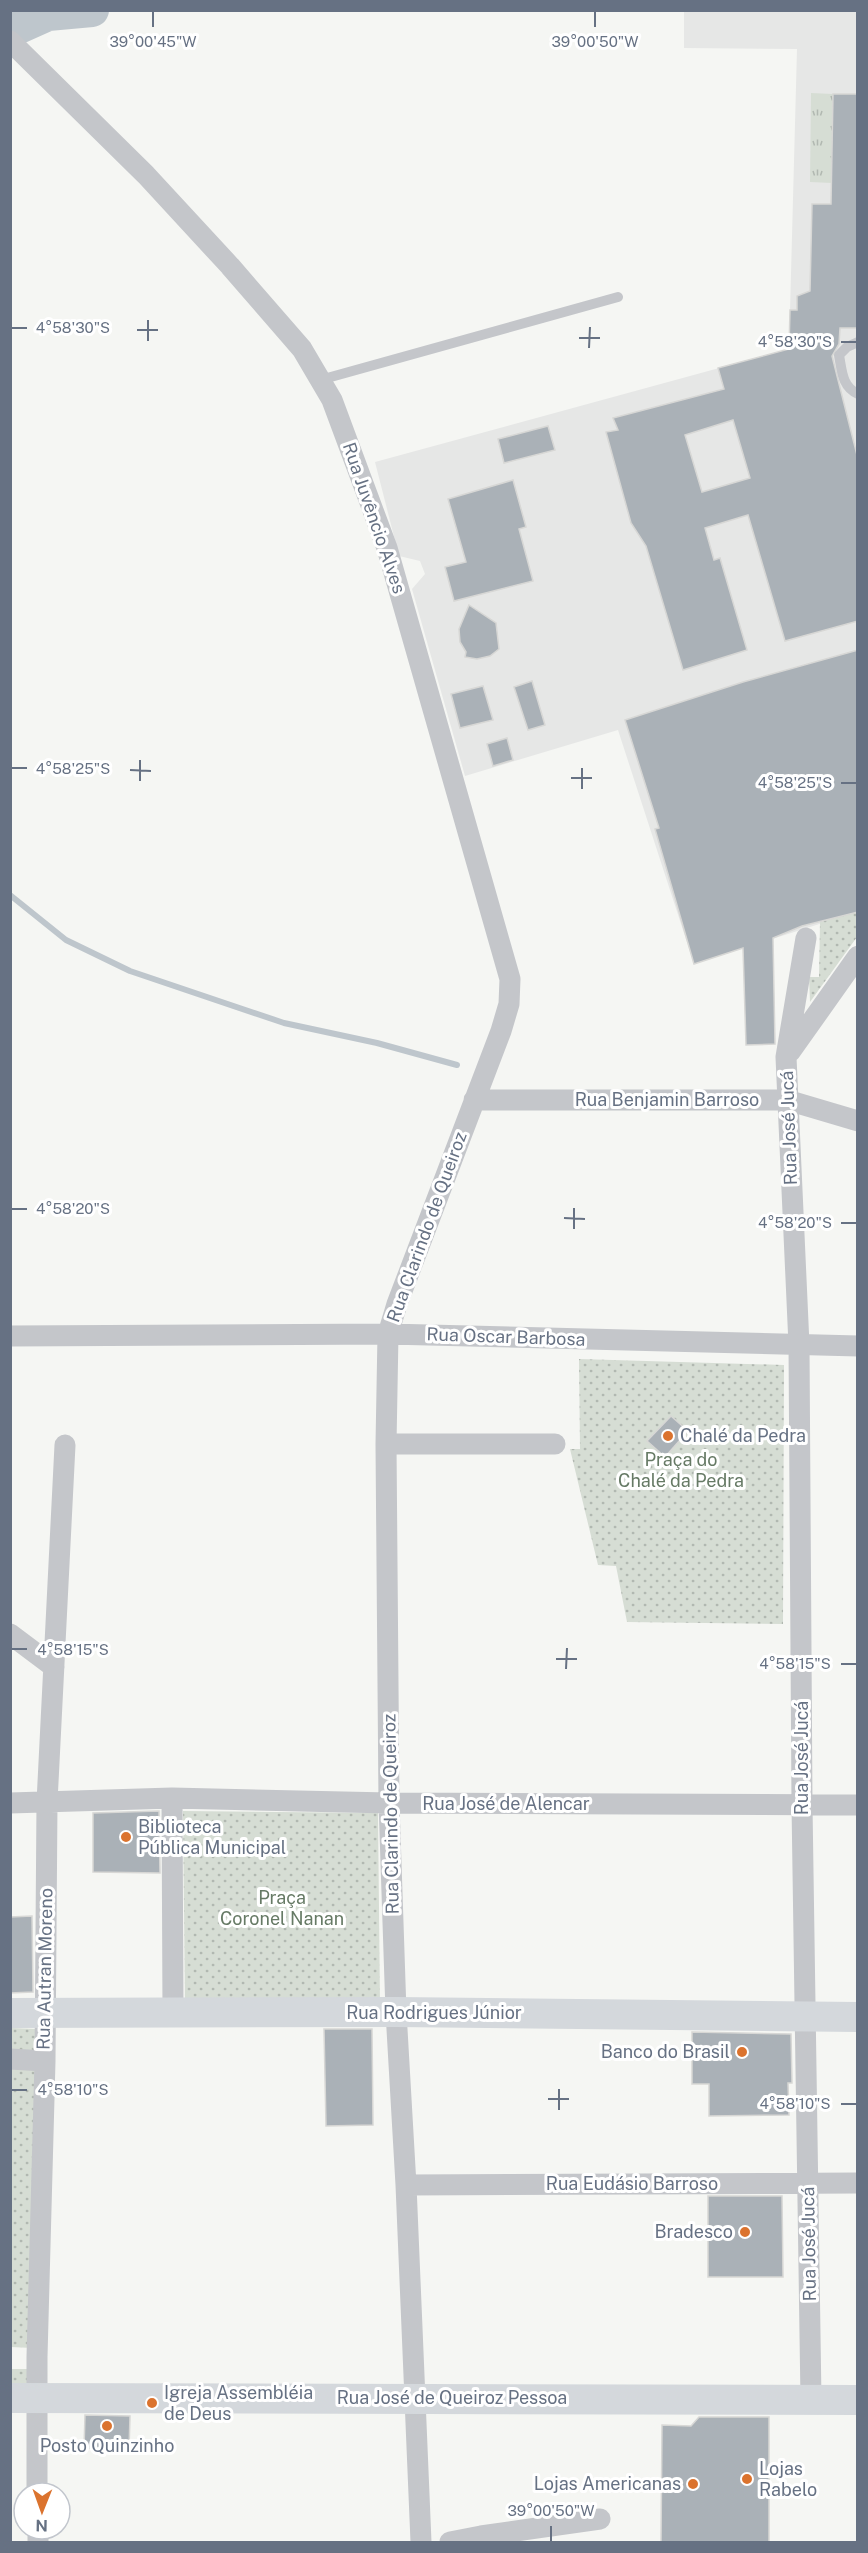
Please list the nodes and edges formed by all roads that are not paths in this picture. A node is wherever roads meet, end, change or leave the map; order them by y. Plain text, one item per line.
1 (10, 41) edge
2 (618, 297) dead end
3 (858, 342) edge
4 (320, 380) junction
5 (858, 394) edge
6 (806, 938) dead end
7 (858, 956) edge
8 (786, 1057) junction
9 (474, 1100) junction
10 (787, 1100) junction
11 (858, 1121) edge
12 (388, 1334) junction
13 (10, 1336) edge
14 (799, 1345) junction
15 (858, 1346) edge
16 (386, 1444) junction
17 (555, 1444) dead end
18 (65, 1445) dead end
19 (10, 1634) edge
20 (54, 1667) junction
21 (172, 1798) junction
22 (47, 1802) junction
23 (10, 1803) edge
24 (389, 1803) junction
25 (802, 1805) junction
26 (858, 1805) edge
27 (10, 2013) edge
28 (45, 2013) junction
29 (173, 2013) junction
30 (396, 2013) junction
31 (807, 2017) junction
32 (858, 2017) edge
33 (10, 2060) edge
34 (45, 2061) junction
35 (809, 2182) junction
36 (858, 2182) edge
37 (406, 2185) junction
38 (415, 2397) junction
39 (24, 2398) edge
40 (811, 2400) junction
41 (858, 2400) edge
42 (36, 2481) edge
43 (600, 2519) dead end
44 (421, 2542) edge
45 (450, 2542) edge

1 - 4 street, Rua Juvêncio Alves
2 - 4 lane
3 - 5 lane
4 - 9 street, Rua Juvêncio Alves
6 - 8 street, Rua José Jucá
7 - 8 street
8 - 10 street, Rua José Jucá
9 - 10 street, Rua Benjamin Barroso
9 - 12 street, Rua Clarindo de Queiroz
10 - 11 street, Rua Benjamin Barroso
10 - 14 street, Rua José Jucá
12 - 13 street, Rua Oscar Barbosa
12 - 14 street, Rua Oscar Barbosa
12 - 16 street, Rua Clarindo de Queiroz
14 - 15 street, Rua Oscar Barbosa
14 - 25 street, Rua José Jucá
16 - 17 street
16 - 24 street, Rua Clarindo de Queiroz
18 - 20 street, Rua Autran Moreno
19 - 20 street
20 - 22 street, Rua Autran Moreno
21 - 22 street, Rua José de Alencar
21 - 24 street, Rua José de Alencar
21 - 29 street
22 - 23 street, Rua José de Alencar
22 - 28 street, Rua Autran Moreno
24 - 25 street, Rua José de Alencar
24 - 30 street, Rua Clarindo de Queiroz
25 - 26 street, Rua José de Alencar
25 - 31 street, Rua José Jucá
27 - 28 main road, Rua Rodrigues Júnior
28 - 29 main road, Rua Rodrigues Júnior
28 - 34 street, Rua Autran Moreno
29 - 30 main road, Rua Rodrigues Júnior
30 - 31 main road, Rua Rodrigues Júnior
30 - 37 street, Rua Clarindo de Queiroz
31 - 32 main road, Rua Rodrigues Júnior
31 - 35 street, Rua José Jucá
33 - 34 street
34 - 39 street, Rua Autran Moreno
35 - 36 street, Rua Eudásio Barroso
35 - 37 street, Rua Eudásio Barroso
35 - 40 street, Rua José Jucá
37 - 38 street, Rua Clarindo de Queiroz
38 - 39 main road, Rua José de Queiroz Pessoa
38 - 40 main road, Rua José de Queiroz Pessoa
38 - 44 street, Rua Clarindo de Queiroz
39 - 42 street, Rua Autran Moreno
40 - 41 main road, Rua José de Queiroz Pessoa
43 - 45 street

